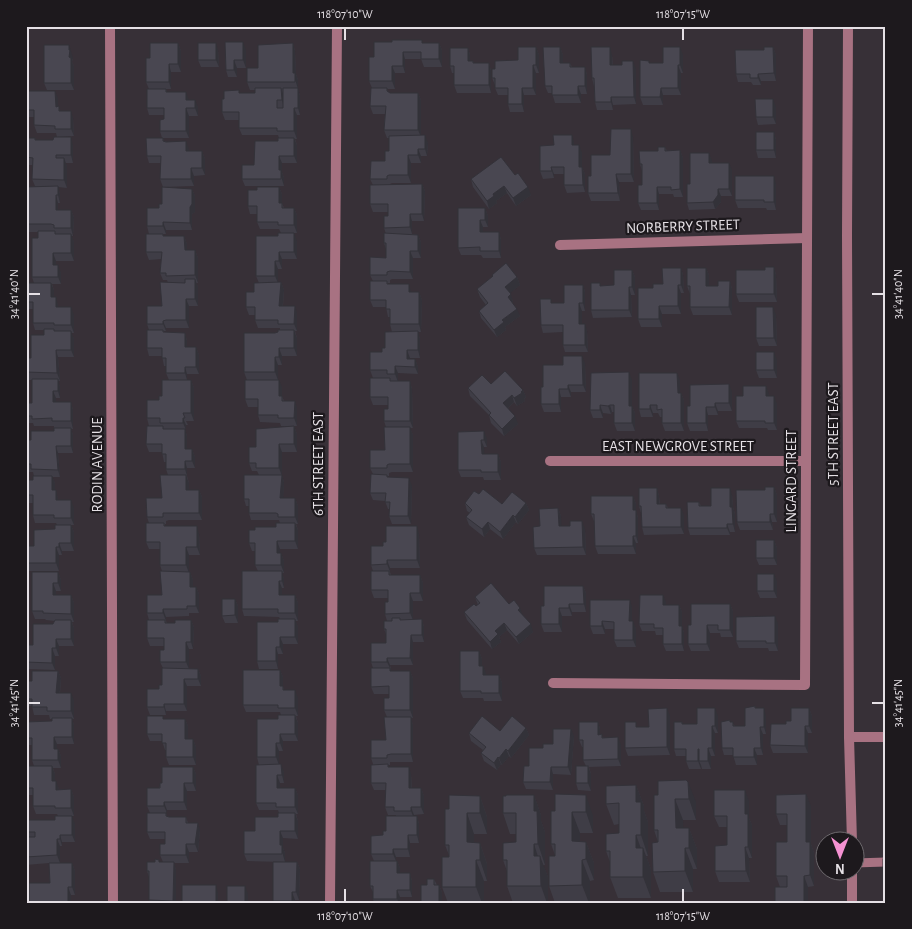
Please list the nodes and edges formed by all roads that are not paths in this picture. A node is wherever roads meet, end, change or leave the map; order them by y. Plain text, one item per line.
1 (110, 26) edge
2 (336, 26) edge
3 (808, 26) edge
4 (848, 26) edge
5 (807, 238) junction
6 (560, 244) dead end
7 (806, 461) junction
8 (550, 462) dead end
9 (553, 683) dead end
10 (849, 737) junction
11 (886, 737) edge
12 (852, 832) edge
13 (864, 862) edge
14 (886, 862) edge
15 (852, 882) edge
16 (114, 903) edge
17 (330, 903) edge
18 (852, 903) edge

1 - 16 street, RODIN AVENUE
2 - 17 street, 6TH STREET EAST
3 - 5 street, LINGARD STREET
4 - 10 street, 5TH STREET EAST
5 - 6 street, NORBERRY STREET
5 - 7 street, LINGARD STREET
7 - 8 street, EAST NEWGROVE STREET
7 - 9 street, LINGARD STREET
10 - 11 street
10 - 12 street, 5TH STREET EAST
13 - 14 lane
15 - 18 street

